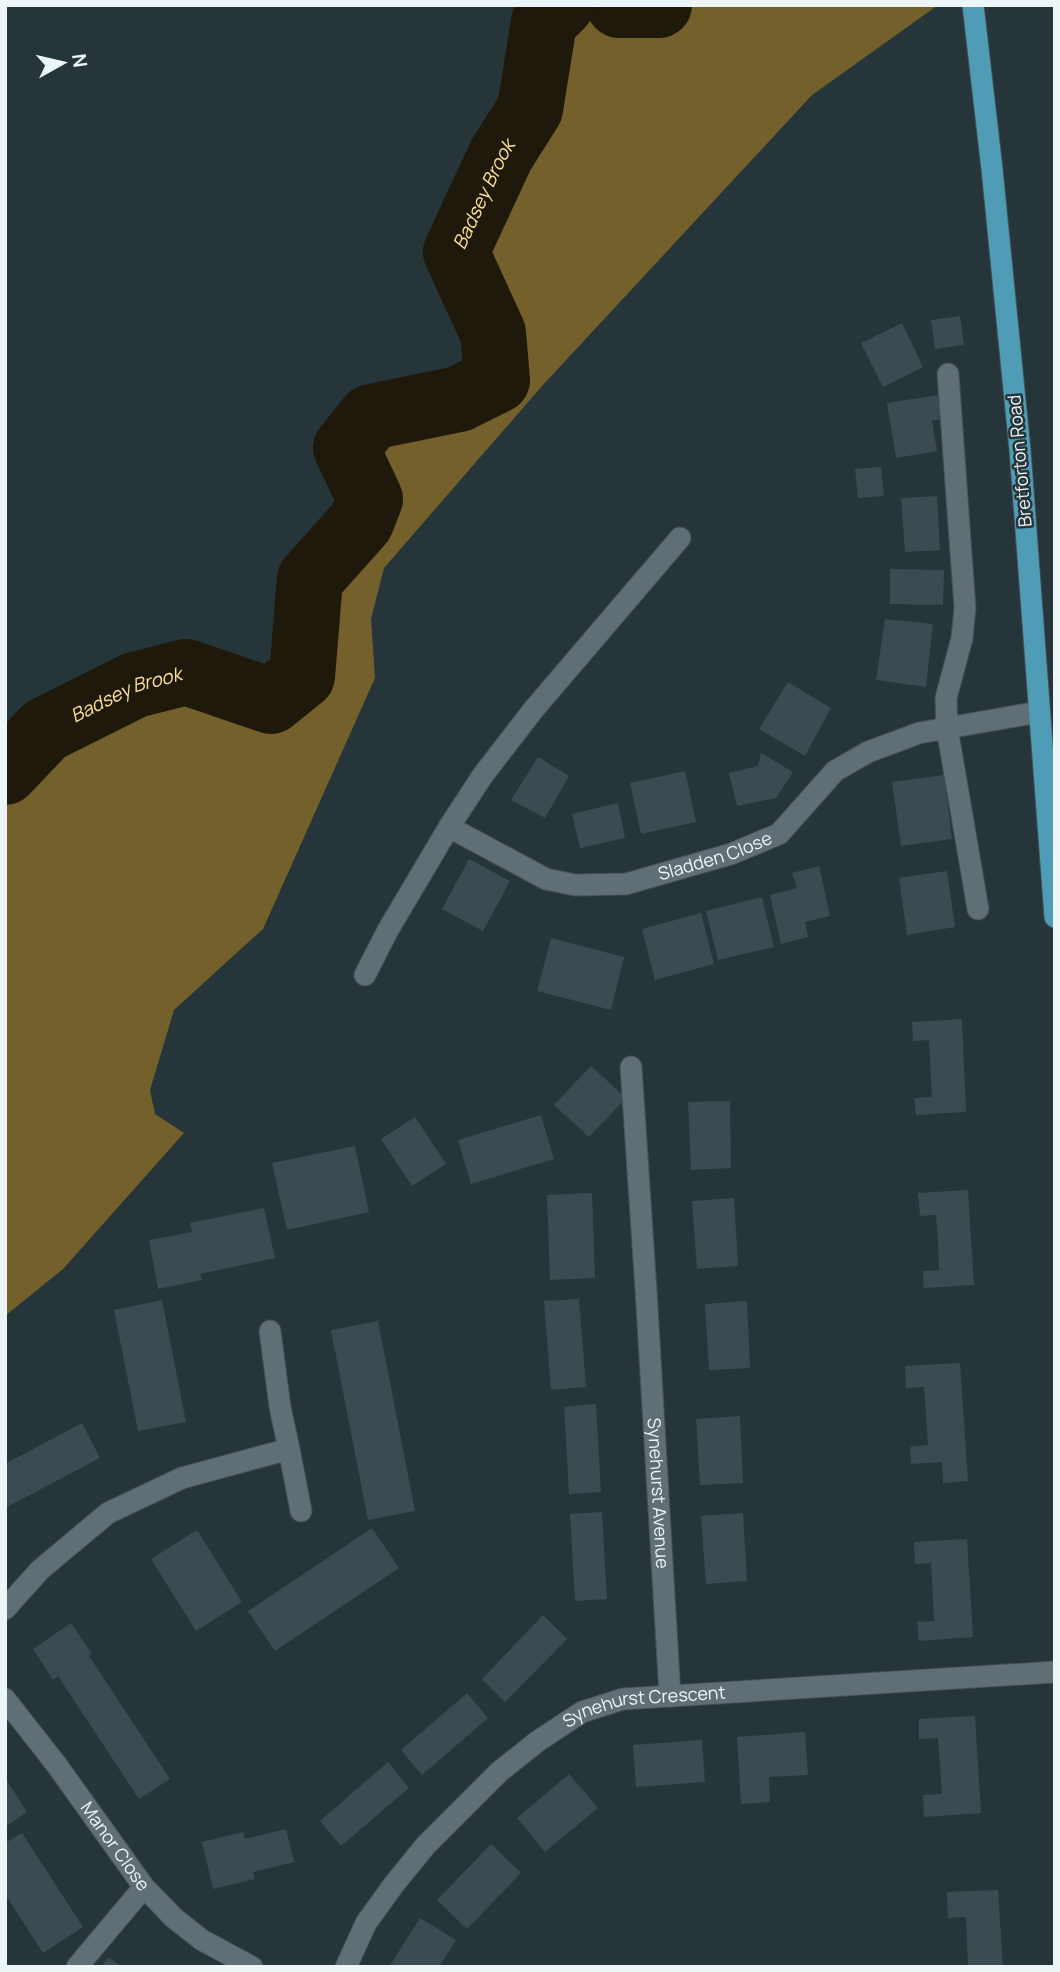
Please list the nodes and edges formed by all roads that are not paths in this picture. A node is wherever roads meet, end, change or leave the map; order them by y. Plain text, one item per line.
1 (973, 5) edge
2 (948, 374) dead end
3 (680, 538) dead end
4 (1040, 712) junction
5 (947, 728) junction
6 (449, 827) junction
7 (978, 909) dead end
8 (1055, 917) edge
9 (365, 975) dead end
10 (631, 1067) dead end
11 (270, 1331) dead end
12 (289, 1449) junction
13 (301, 1511) dead end
14 (5, 1609) edge
15 (1055, 1672) edge
16 (670, 1696) junction
17 (5, 1699) edge
18 (144, 1887) junction
19 (77, 1967) edge
20 (251, 1967) edge
21 (346, 1967) edge

1 - 4 main road, Bretforton Road
2 - 5 street
3 - 6 street
4 - 5 street, Sladden Close
4 - 8 main road, Bretforton Road
5 - 6 street, Sladden Close
5 - 7 street
6 - 9 street
10 - 16 street, Synehurst Avenue
11 - 12 street
12 - 13 street
12 - 14 street
15 - 16 street, Synehurst Crescent
16 - 21 street, Synehurst Crescent
17 - 18 street, Manor Close
18 - 19 street
18 - 20 street, Manor Close

